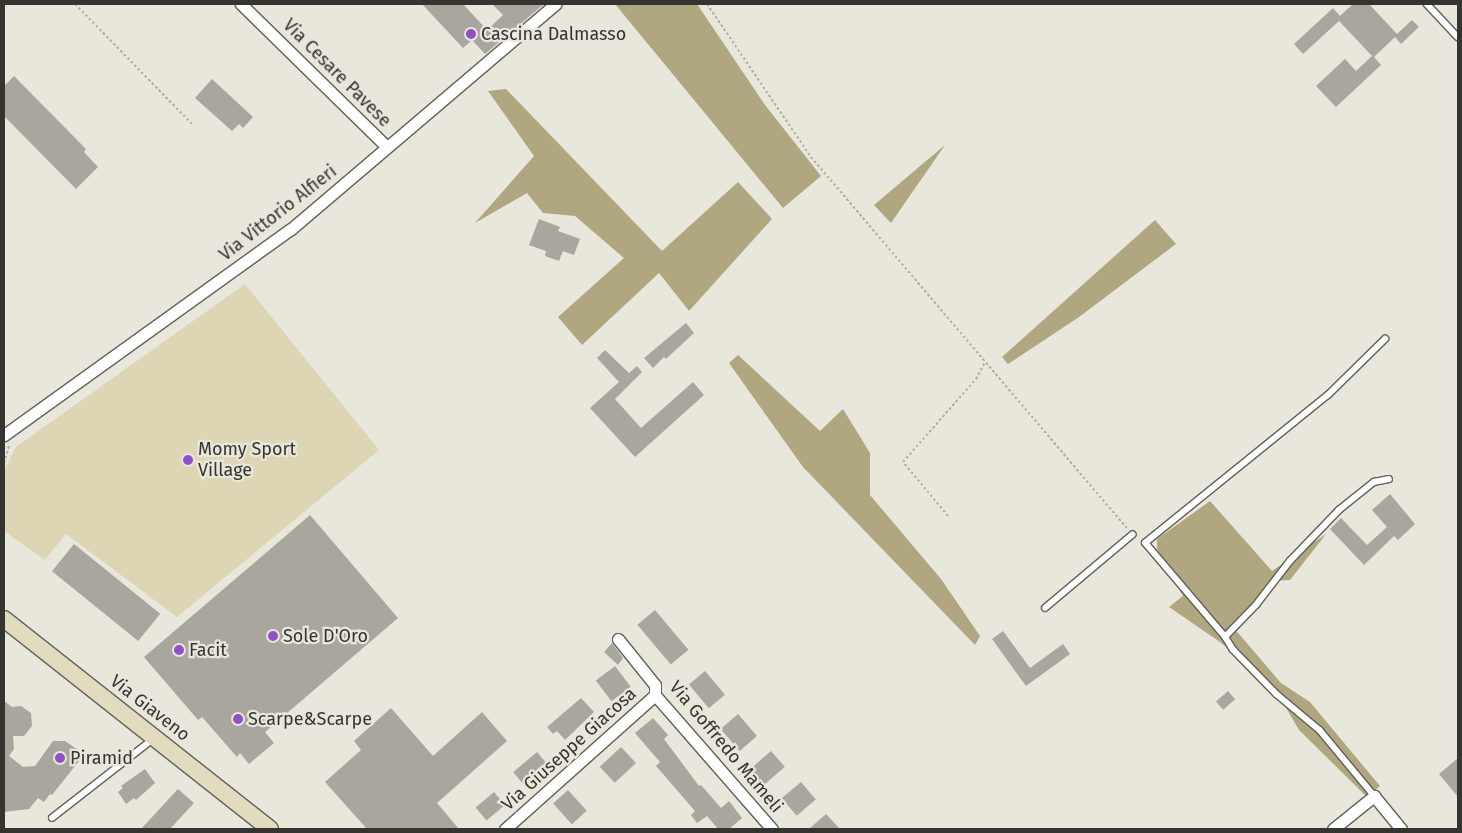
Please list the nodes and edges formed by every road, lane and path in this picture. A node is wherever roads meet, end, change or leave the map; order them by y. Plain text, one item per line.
1 (75, 4) edge
2 (242, 4) edge
3 (555, 4) edge
4 (707, 4) edge
5 (1427, 4) edge
6 (1458, 37) edge
7 (192, 124) dead end
8 (387, 147) junction
9 (1385, 339) dead end
10 (985, 362) junction
11 (6, 436) edge
12 (1389, 478) dead end
13 (948, 516) dead end
14 (1132, 535) joint
15 (1045, 608) dead end
16 (4, 619) edge
17 (1225, 637) junction
18 (618, 639) dead end
19 (655, 695) junction
20 (155, 738) junction
21 (1374, 796) junction
22 (52, 818) dead end
23 (270, 829) edge
24 (505, 829) edge
25 (772, 829) edge
26 (1333, 829) edge
27 (1401, 829) edge

1 - 7 path
2 - 8 street, Via Cesare Pavese
3 - 8 street, Via Vittorio Alfieri
4 - 10 path
5 - 6 lane
8 - 11 street, Via Vittorio Alfieri
9 - 17 lane
10 - 13 path
10 - 14 path
12 - 17 lane
14 - 15 lane
16 - 20 main road, Via Giaveno
17 - 21 lane
18 - 19 street, Via Goffredo Mameli
19 - 24 street, Via Giuseppe Giacosa
19 - 25 street, Via Goffredo Mameli
20 - 22 lane
20 - 23 main road, Via Giaveno
21 - 26 street
21 - 27 street

